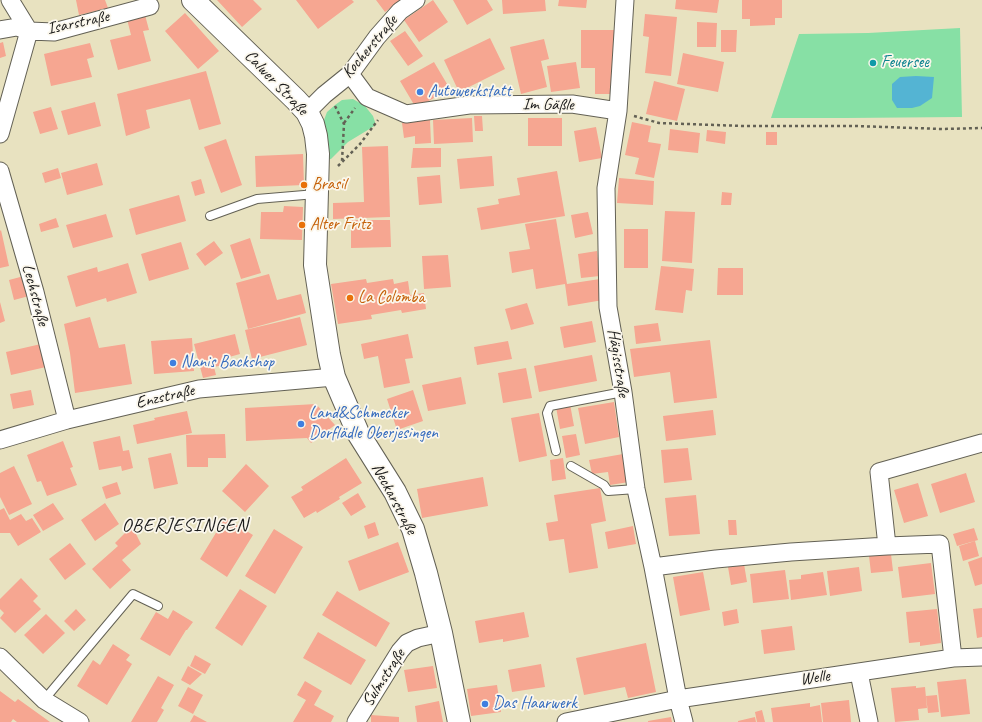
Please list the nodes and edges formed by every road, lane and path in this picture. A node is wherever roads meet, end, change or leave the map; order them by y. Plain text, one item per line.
1 (10, 0) edge
2 (193, 0) edge
3 (416, 0) edge
4 (625, 0) edge
5 (150, 6) dead end
6 (0, 30) edge
7 (29, 31) junction
8 (350, 74) junction
9 (324, 95) junction
10 (388, 107) junction
11 (618, 111) junction
12 (306, 112) junction
13 (982, 128) edge
14 (0, 134) edge
15 (342, 161) junction
16 (0, 171) edge
17 (317, 189) junction
18 (210, 216) dead end
19 (334, 377) junction
20 (623, 392) junction
21 (67, 420) junction
22 (0, 440) edge
23 (982, 443) edge
24 (556, 451) dead end
25 (571, 466) dead end
26 (636, 489) junction
27 (887, 546) junction
28 (653, 567) junction
29 (158, 606) dead end
30 (441, 633) junction
31 (0, 657) edge
32 (982, 657) edge
33 (953, 658) junction
34 (859, 673) junction
35 (678, 698) junction
36 (44, 700) junction
37 (80, 722) edge
38 (356, 722) edge
39 (459, 722) edge
40 (566, 722) edge
41 (684, 722) edge
42 (869, 722) edge

1 - 7 street, Isarstraße
2 - 12 main road, Calwer Straße
3 - 8 street, Kocherstraße
4 - 11 street, Hägisstraße
5 - 7 street, Isarstraße
6 - 7 street, Isarstraße
7 - 14 street, Isarstraße
8 - 9 street, Kocherstraße
8 - 10 street, Im Gäßle
9 - 12 street, Kocherstraße
9 - 15 path
10 - 11 street, Im Gäßle
10 - 15 path
11 - 13 path
11 - 20 street, Hägisstraße
12 - 17 main road, Calwer Straße
15 - 17 path
16 - 21 street, Lechstraße
17 - 18 lane
17 - 19 main road, Neckarstraße
19 - 21 street, Enzstraße
19 - 30 main road, Neckarstraße
20 - 24 lane
20 - 26 street, Hägisstraße
21 - 22 street, Enzstraße
23 - 27 street
25 - 26 lane
26 - 28 street, Hägisstraße
27 - 28 street
27 - 33 street
28 - 35 street, Hägisstraße
29 - 36 lane
30 - 38 street, Sulmstraße
30 - 39 main road, Neckarstraße
31 - 36 street
32 - 33 street, Welle
33 - 34 street, Welle
34 - 35 street, Welle
34 - 42 street
35 - 40 street, Welle
35 - 41 street, Hägisstraße
36 - 37 street

